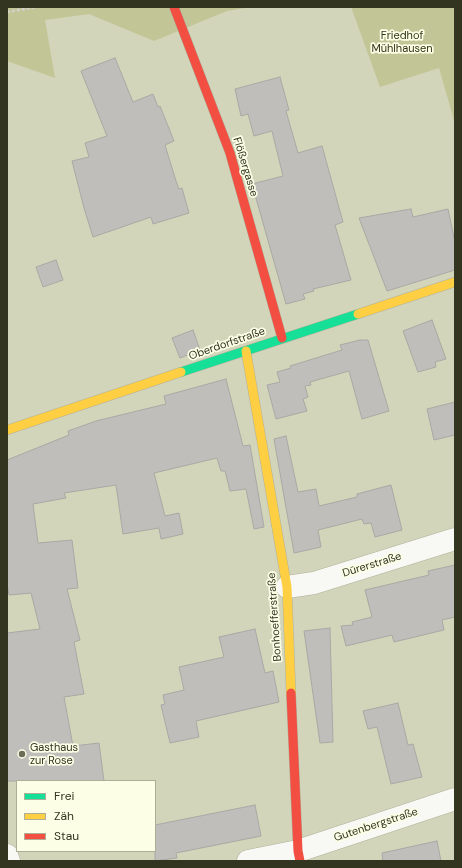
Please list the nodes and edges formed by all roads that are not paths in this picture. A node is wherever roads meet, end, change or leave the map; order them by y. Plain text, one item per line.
1 (174, 7) edge
2 (455, 282) edge
3 (282, 338) junction
4 (246, 351) junction
5 (7, 430) edge
6 (455, 539) edge
7 (287, 586) junction
8 (455, 799) edge
9 (7, 855) edge
10 (299, 856) edge
11 (9, 861) edge
12 (248, 861) edge

1 - 3 street, Flößergasse
2 - 3 street, Oberdorfstraße
3 - 4 street, Oberdorfstraße
4 - 5 street, Oberdorfstraße
4 - 7 street, Bonhoefferstraße
6 - 7 street, Dürerstraße
7 - 10 street, Bonhoefferstraße
8 - 10 street, Gutenbergstraße
9 - 11 street
10 - 12 street, Gutenbergstraße

